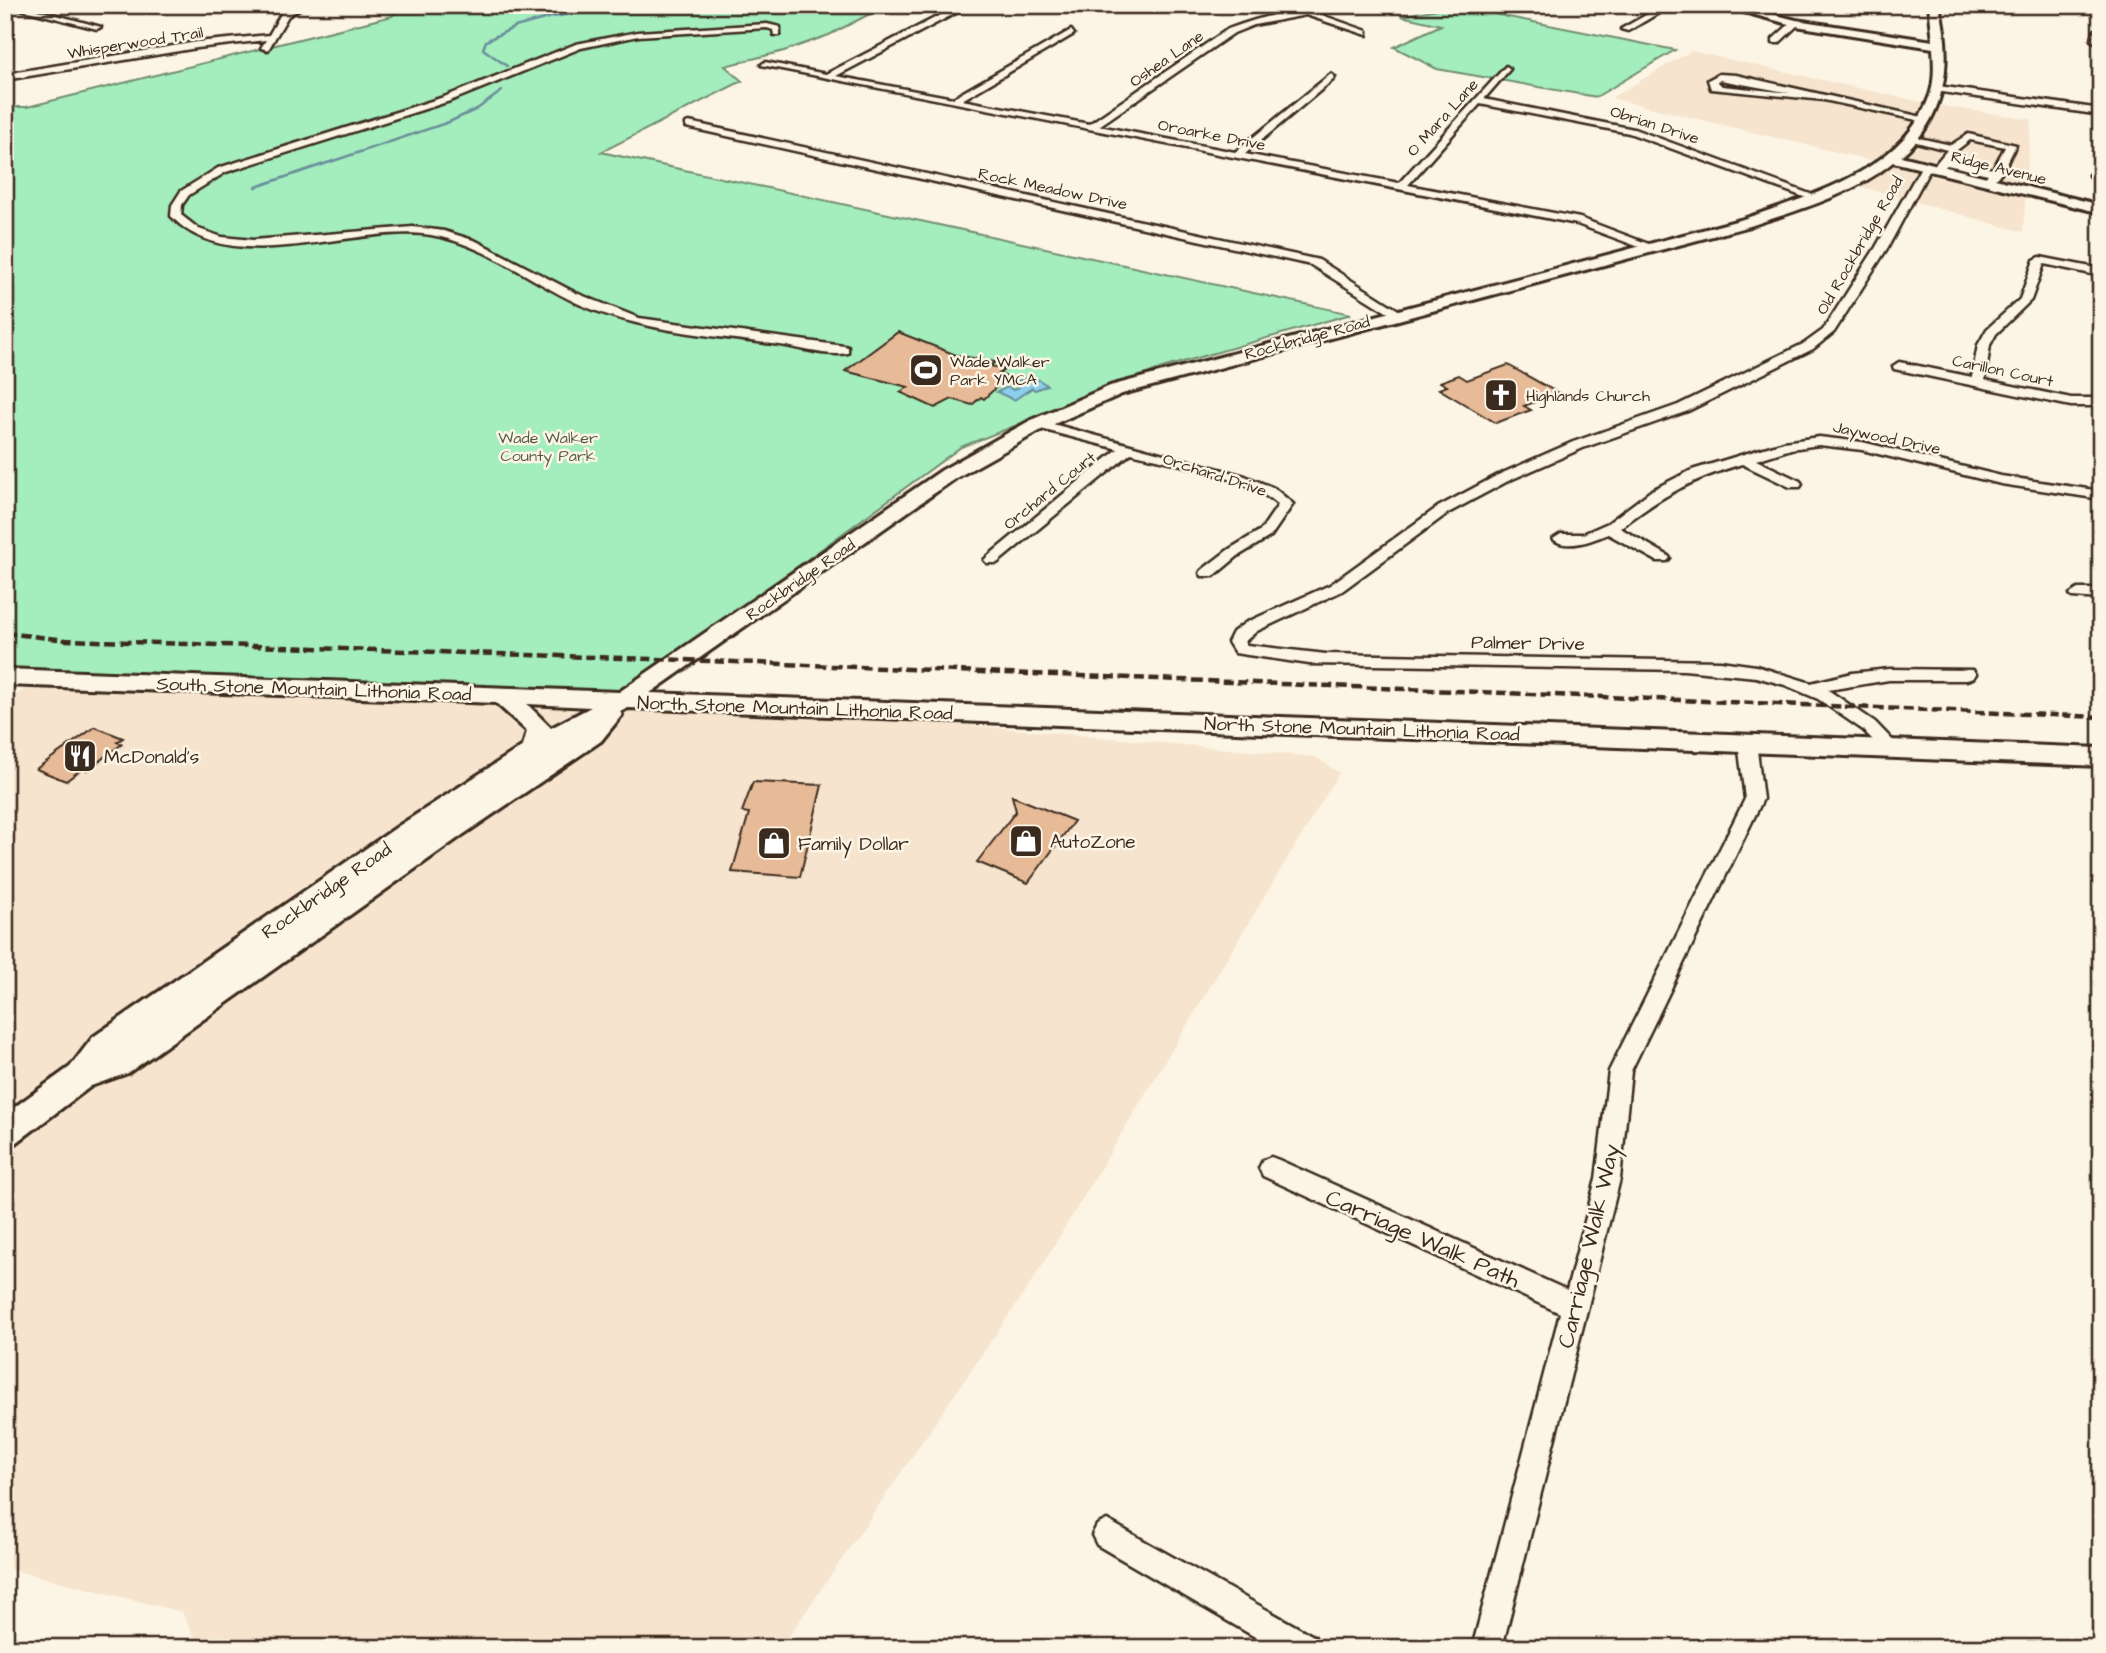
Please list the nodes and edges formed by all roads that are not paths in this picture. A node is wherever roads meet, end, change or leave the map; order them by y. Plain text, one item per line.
1 (9, 5) edge
2 (302, 5) edge
3 (967, 5) edge
4 (1291, 5) edge
5 (1343, 5) edge
6 (1674, 5) edge
7 (1723, 5) edge
8 (1934, 5) edge
9 (1306, 12) junction
10 (1796, 23) junction
11 (97, 27) dead end
12 (1625, 29) dead end
13 (1071, 32) dead end
14 (2098, 32) dead end
15 (777, 33) dead end
16 (1364, 33) dead end
17 (270, 37) junction
18 (1776, 41) dead end
19 (2101, 43) edge
20 (1939, 45) junction
21 (264, 50) dead end
22 (765, 65) dead end
23 (1506, 69) dead end
24 (5, 77) edge
25 (827, 77) junction
26 (1331, 77) dead end
27 (1938, 89) junction
28 (1821, 98) junction
29 (956, 100) junction
30 (1478, 101) junction
31 (2098, 101) dead end
32 (2089, 111) junction
33 (2101, 112) edge
34 (1926, 119) junction
35 (689, 125) dead end
36 (1091, 127) junction
37 (1910, 139) junction
38 (1953, 148) junction
39 (1238, 155) junction
40 (1890, 157) junction
41 (2101, 164) edge
42 (1936, 166) junction
43 (1992, 178) junction
44 (2101, 183) edge
45 (1402, 186) junction
46 (1816, 198) junction
47 (2101, 209) edge
48 (1650, 248) junction
49 (2101, 273) edge
50 (1397, 313) junction
51 (844, 350) dead end
52 (1899, 366) dead end
53 (1978, 382) junction
54 (2101, 402) edge
55 (1038, 424) junction
56 (1128, 448) junction
57 (1746, 460) junction
58 (1795, 484) dead end
59 (2101, 495) edge
60 (1608, 528) junction
61 (1561, 539) dead end
62 (1662, 558) dead end
63 (992, 560) dead end
64 (1208, 573) dead end
65 (2078, 594) dead end
66 (2101, 594) edge
67 (1241, 649) joint
68 (1967, 674) dead end
69 (5, 677) edge
70 (1814, 688) junction
71 (502, 695) junction
72 (622, 701) junction
73 (1747, 741) junction
74 (1890, 747) junction
75 (532, 752) junction
76 (2101, 757) edge
77 (82, 1076) junction
78 (5, 1133) edge
79 (1270, 1168) dead end
80 (1575, 1307) junction
81 (1107, 1535) dead end
82 (1304, 1648) edge
83 (1487, 1648) edge

1 - 11 street
2 - 17 street
3 - 25 street
4 - 9 street
5 - 9 street, Oshea Lane
6 - 12 street
7 - 10 main road
8 - 20 main road, Rockbridge Road
9 - 16 street
9 - 36 street, Oshea Lane
10 - 18 street
10 - 20 main road
13 - 29 street
14 - 19 street
15 - 51 street
17 - 21 street
17 - 24 street, Whisperwood Trail
20 - 27 main road, Rockbridge Road
22 - 25 street, Oroarke Drive
23 - 30 street, O Mara Lane
25 - 29 street, Oroarke Drive
26 - 39 street
27 - 32 street
27 - 34 main road, Rockbridge Road
28 - 28 street
28 - 34 street
29 - 36 street, Oroarke Drive
30 - 45 street, O Mara Lane
30 - 46 street, Obrian Drive
31 - 32 street
32 - 33 street
34 - 37 main road, Rockbridge Road
35 - 50 street, Rock Meadow Drive
36 - 39 street, Oroarke Drive
37 - 38 street
37 - 40 main road, Rockbridge Road
38 - 42 street
38 - 43 street
39 - 45 street, Oroarke Drive
40 - 42 main road, Ridge Avenue
40 - 46 main road, Rockbridge Road
41 - 44 street
42 - 43 main road, Ridge Avenue
42 - 67 street, Old Rockbridge Road
43 - 47 main road, Ridge Avenue
45 - 48 street, Oroarke Drive
46 - 48 main road, Rockbridge Road
48 - 50 main road, Rockbridge Road
49 - 53 street
50 - 55 main road, Rockbridge Road
52 - 53 street, Carillon Court
53 - 54 street, Carillon Court
55 - 56 street, Orchard Drive
55 - 72 main road, Rockbridge Road
56 - 63 street, Orchard Court
56 - 64 street, Orchard Drive
57 - 58 street
57 - 59 street, Jaywood Drive
57 - 60 street, Jaywood Drive
60 - 61 street, Jaywood Drive
60 - 62 street
65 - 66 street
67 - 70 street, Palmer Drive
68 - 70 street
69 - 71 main road, South Stone Mountain Lithonia Road
70 - 74 street, Palmer Drive
71 - 72 main road, South Stone Mountain Lithonia Road
71 - 75 main road
72 - 73 main road, North Stone Mountain Lithonia Road
72 - 75 main road, Rockbridge Road
72 - 77 main road, Rockbridge Road
73 - 74 main road, North Stone Mountain Lithonia Road
73 - 80 street, Carriage Walk Way
74 - 76 main road, North Stone Mountain Lithonia Road
75 - 77 main road, Rockbridge Road
77 - 78 main road, Rockbridge Road
79 - 80 street, Carriage Walk Path
80 - 83 street, Carriage Walk Way
81 - 82 street

